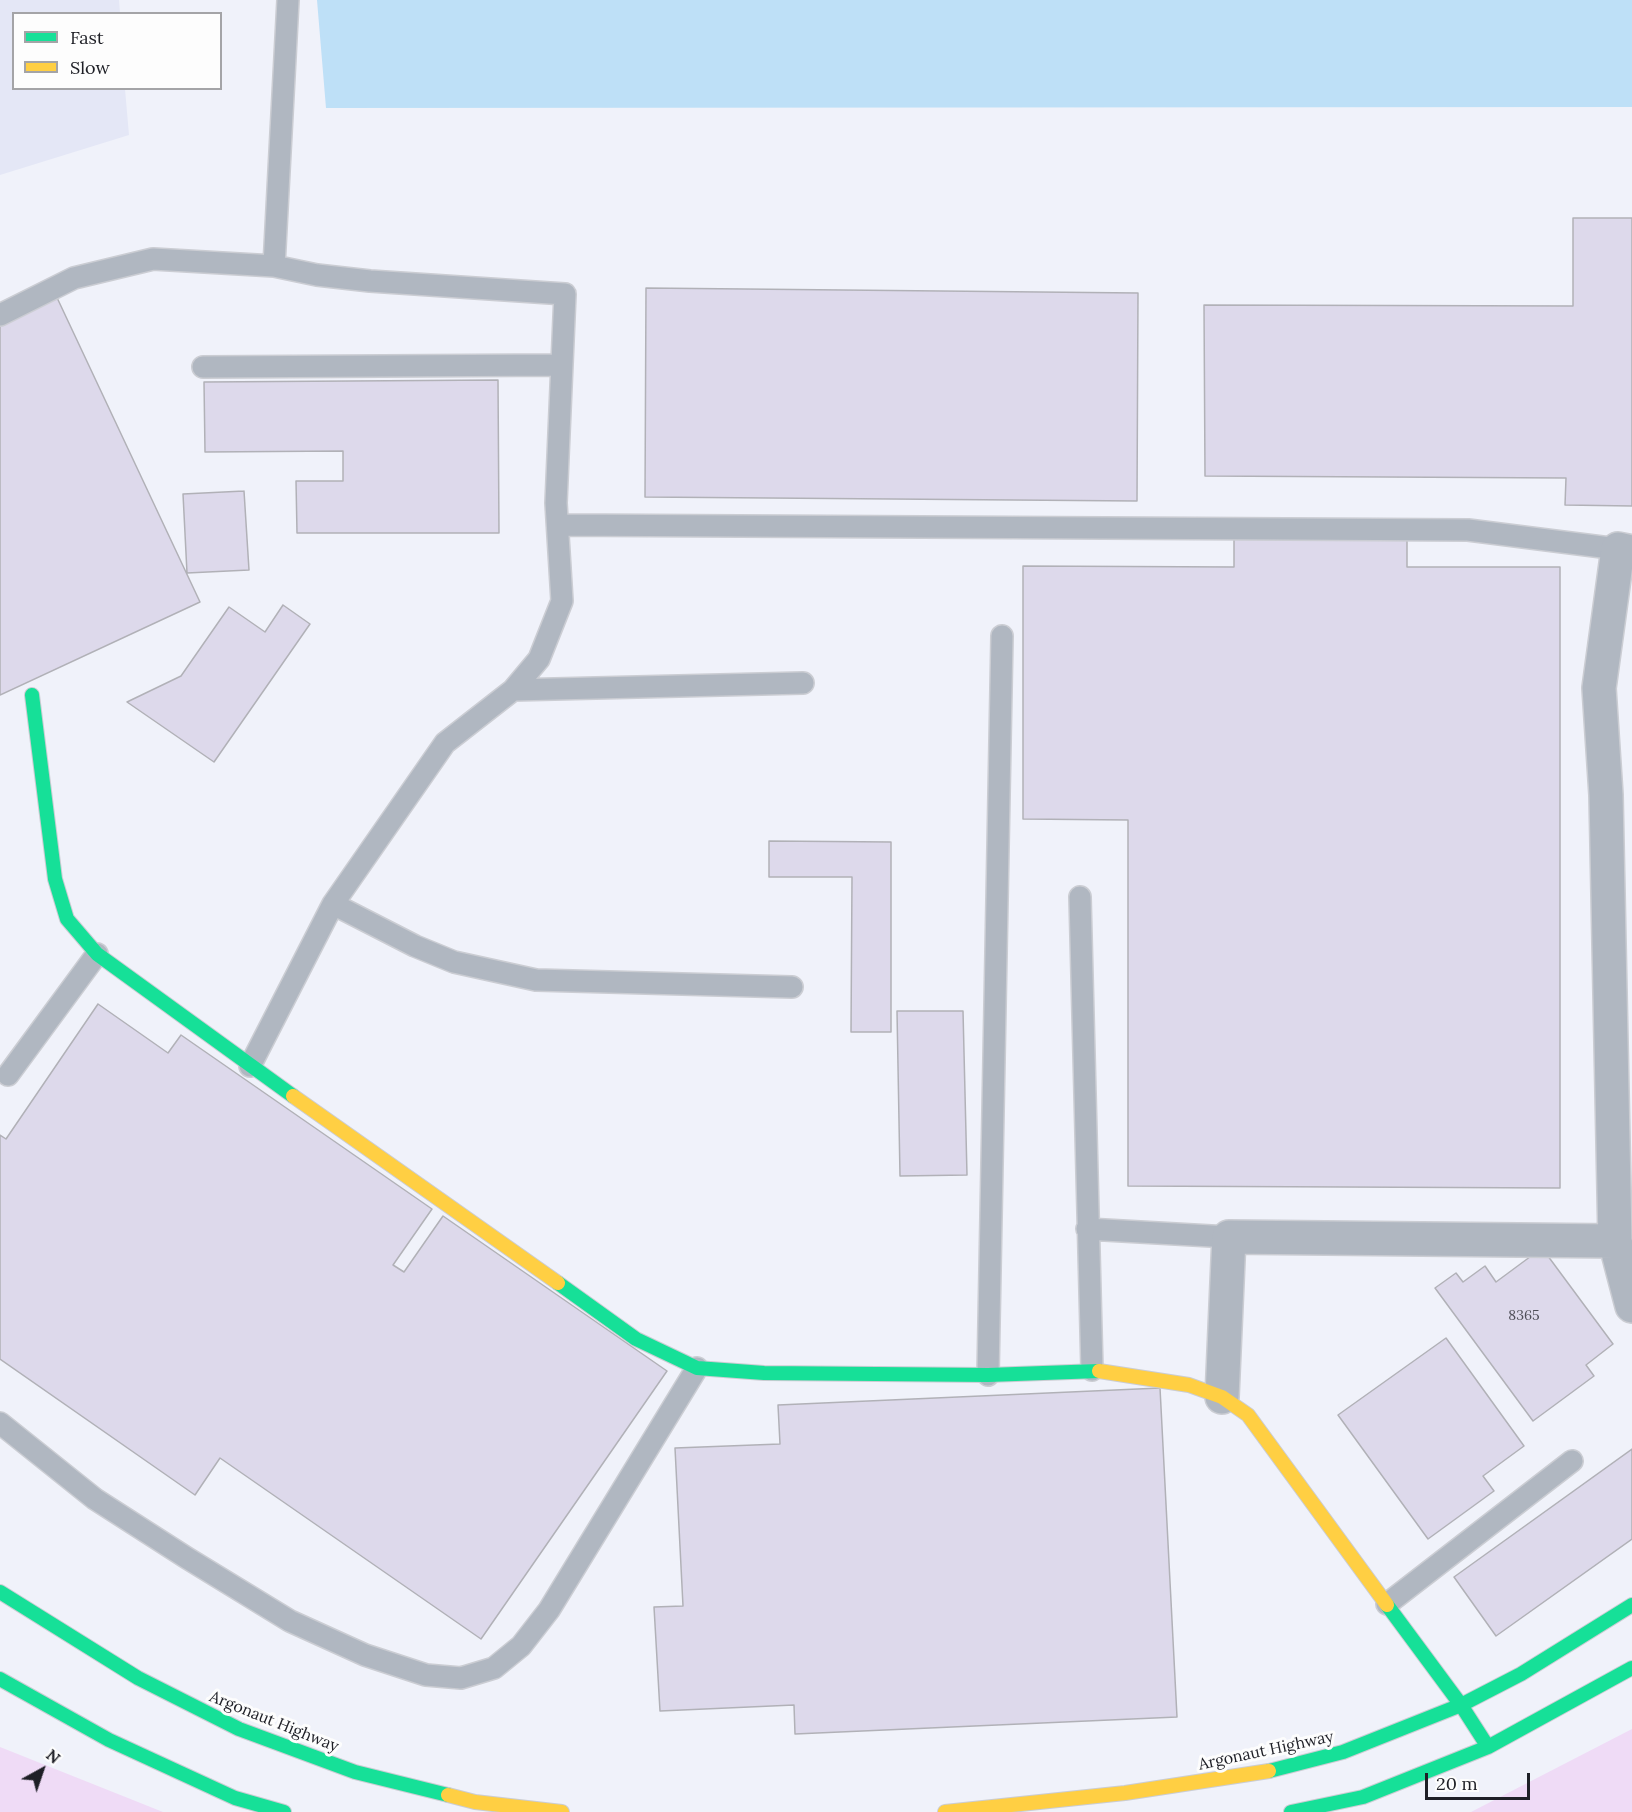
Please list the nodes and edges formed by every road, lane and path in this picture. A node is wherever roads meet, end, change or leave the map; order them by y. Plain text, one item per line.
1 (288, 0) edge
2 (274, 266) junction
3 (0, 315) edge
4 (561, 365) junction
5 (203, 367) dead end
6 (558, 525) junction
7 (1625, 550) edge
8 (1002, 636) dead end
9 (803, 683) dead end
10 (513, 690) junction
11 (32, 695) dead end
12 (1080, 897) dead end
13 (333, 904) junction
14 (97, 954) junction
15 (792, 987) dead end
16 (250, 1066) junction
17 (8, 1075) dead end
18 (1087, 1229) junction
19 (1229, 1237) junction
20 (1615, 1241) junction
21 (1632, 1306) edge
22 (697, 1368) junction
23 (1092, 1370) junction
24 (988, 1376) junction
25 (1222, 1397) junction
26 (0, 1423) edge
27 (1572, 1461) dead end
28 (0, 1592) edge
29 (1387, 1604) junction
30 (1632, 1605) edge
31 (1632, 1668) edge
32 (0, 1679) edge
33 (1461, 1705) junction
34 (1488, 1747) junction
35 (284, 1812) edge
36 (562, 1812) edge
37 (945, 1812) edge
38 (1291, 1812) edge

1 - 2 lane
2 - 3 lane
2 - 4 lane
4 - 5 lane
4 - 6 lane
6 - 7 lane
6 - 10 lane
7 - 20 street
8 - 24 lane
9 - 10 lane
10 - 13 lane
11 - 14 main road
12 - 18 lane
13 - 15 lane
13 - 16 lane
14 - 16 main road
14 - 17 lane
16 - 22 main road
18 - 19 lane
18 - 23 lane
19 - 20 street
19 - 25 street
20 - 21 street
22 - 24 main road
22 - 26 lane
23 - 24 main road
23 - 25 main road
25 - 29 main road
27 - 29 lane
28 - 36 main road, Argonaut Highway
29 - 33 main road
30 - 33 main road, Argonaut Highway
31 - 34 main road
32 - 35 main road
33 - 34 main road
33 - 37 main road, Argonaut Highway
34 - 38 main road

